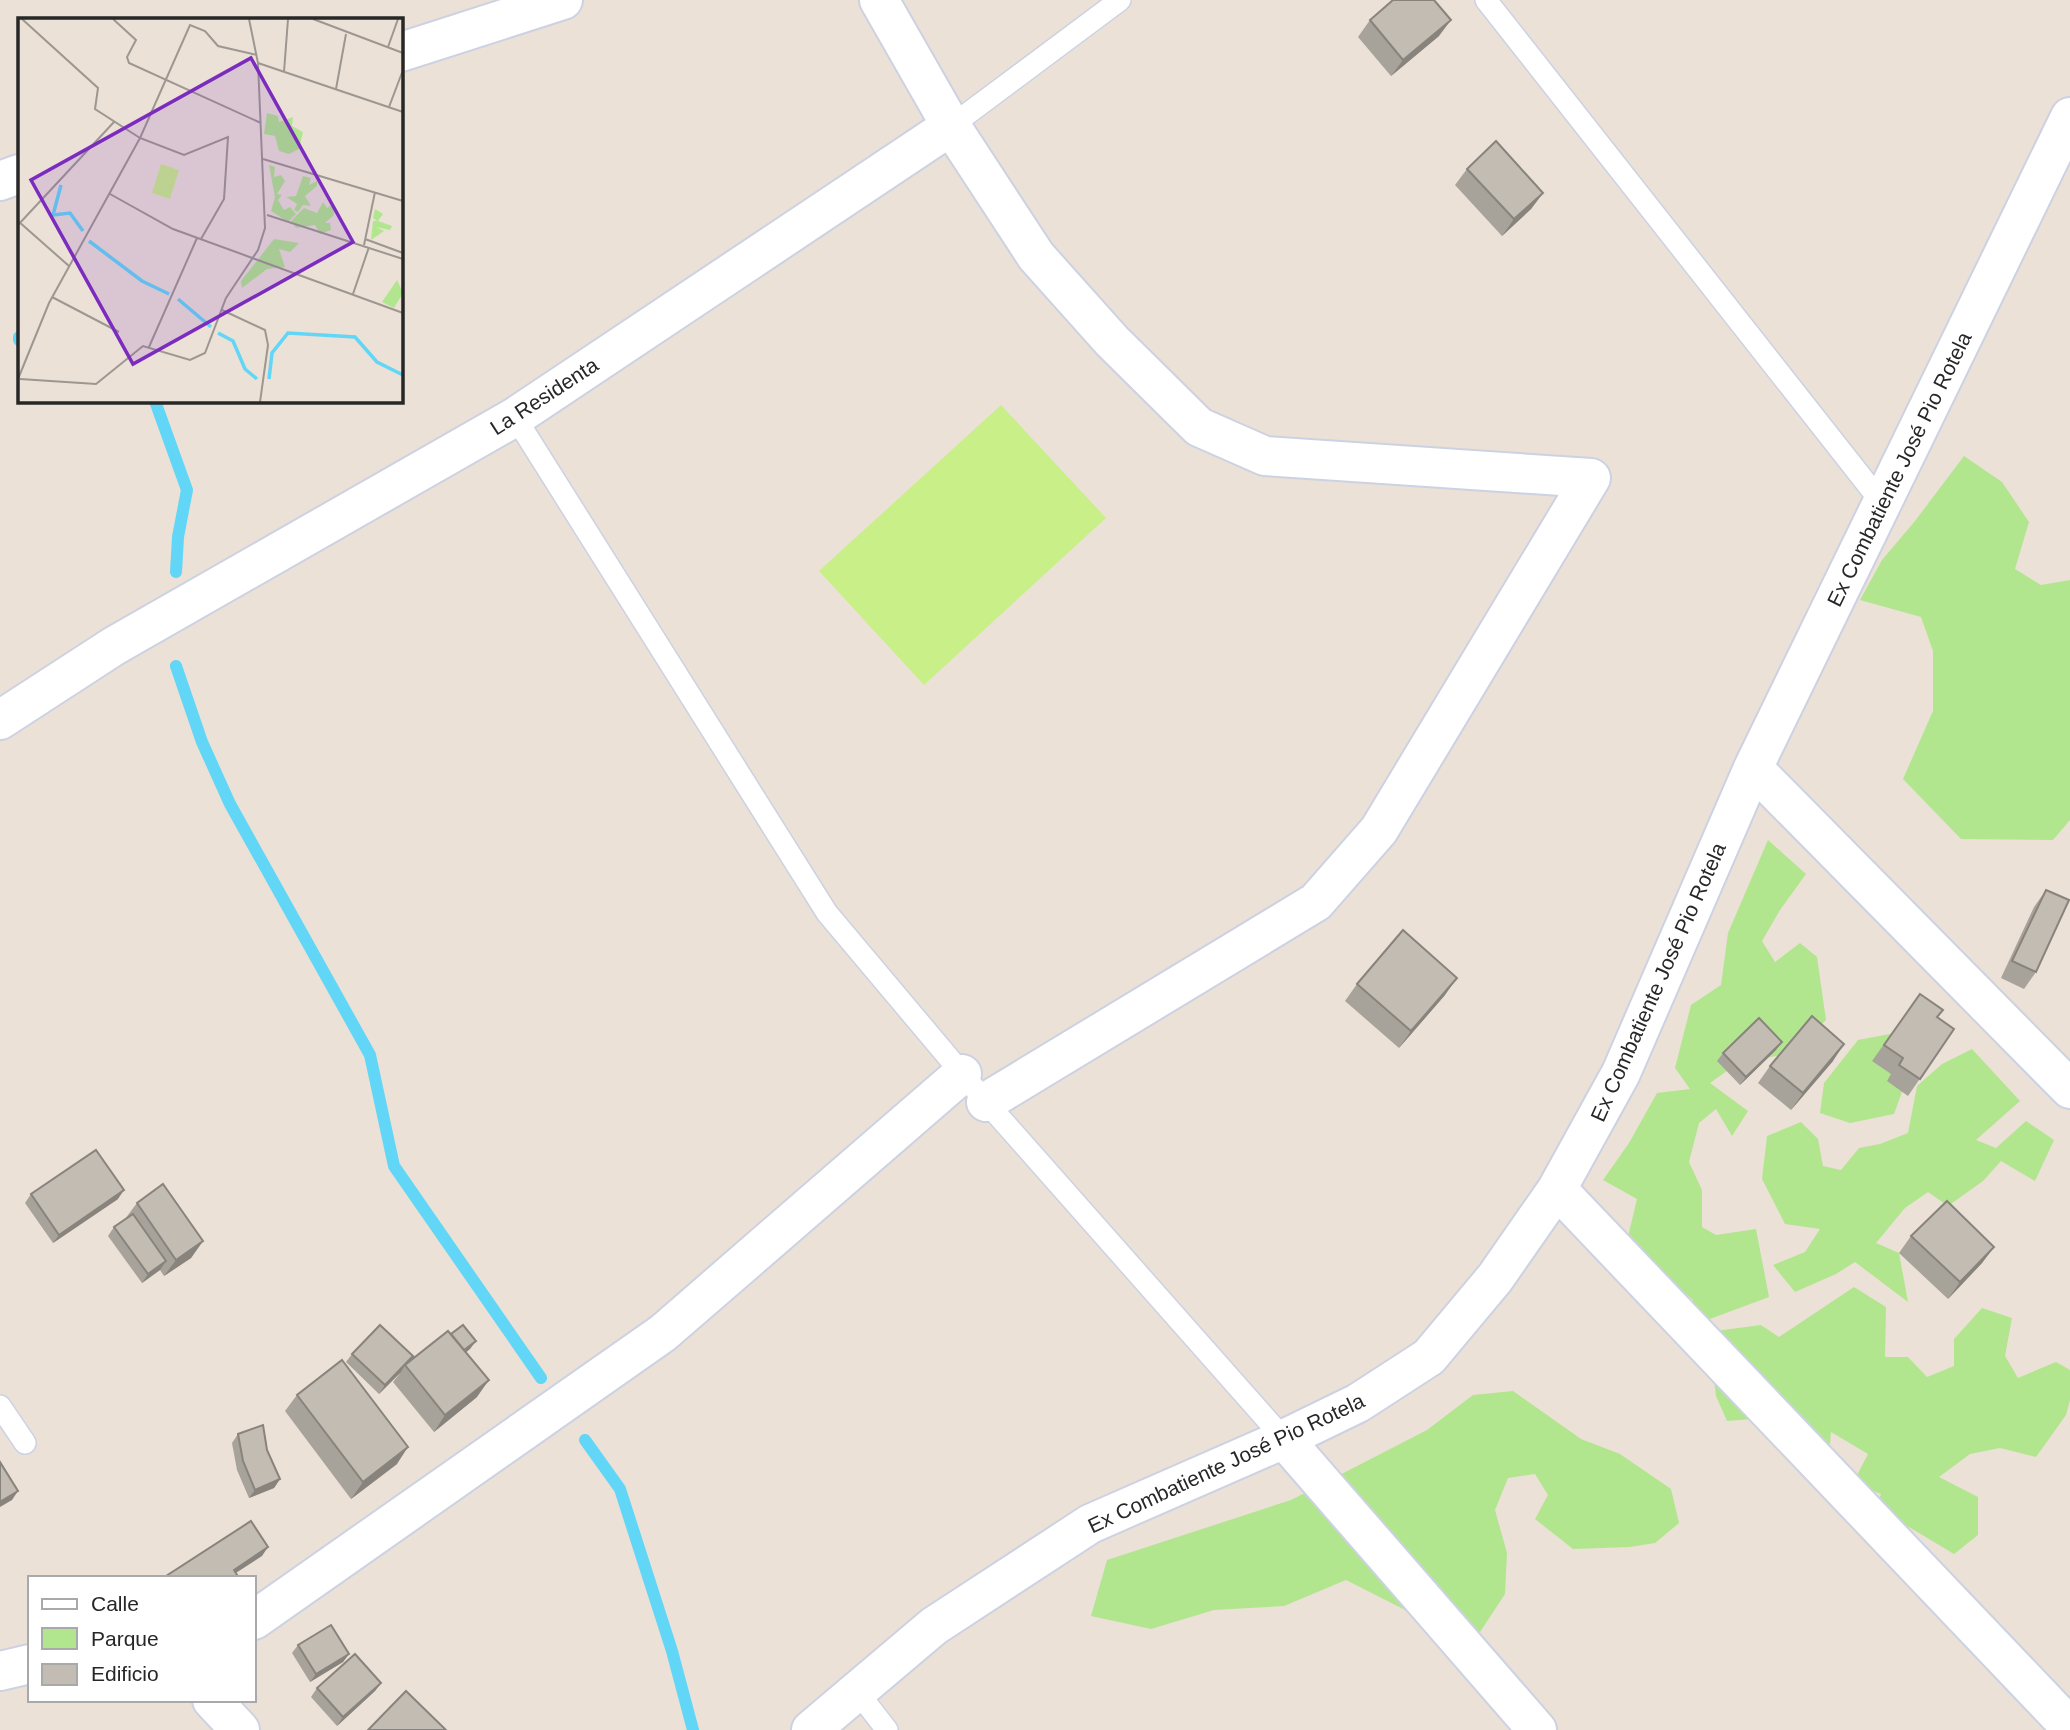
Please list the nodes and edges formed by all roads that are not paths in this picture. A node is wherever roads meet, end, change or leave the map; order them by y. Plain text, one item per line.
1 (563, 0) edge
2 (879, 0) edge
3 (1120, 0) edge
4 (1486, 0) edge
5 (402, 52) edge
6 (2070, 117) edge
7 (951, 126) junction
8 (18, 174) edge
9 (0, 181) edge
10 (515, 417) junction
11 (1882, 503) junction
12 (0, 720) edge
13 (1753, 768) junction
14 (962, 1074) junction
15 (2070, 1089) edge
16 (986, 1102) junction
17 (1557, 1189) junction
18 (0, 1406) edge
19 (1284, 1439) junction
20 (24, 1443) dead end
21 (256, 1619) edge
22 (28, 1664) edge
23 (0, 1671) edge
24 (856, 1690) junction
25 (214, 1702) edge
26 (2070, 1727) edge
27 (240, 1730) edge
28 (811, 1730) edge
29 (887, 1730) edge
30 (1537, 1730) edge

1 - 5 street
2 - 7 street
3 - 7 lane
4 - 11 lane
6 - 11 street, Ex Combatiente José Pio Rotela
7 - 10 street, La Residenta
7 - 16 street
8 - 9 street
10 - 12 street, La Residenta
10 - 14 lane
11 - 13 street, Ex Combatiente José Pio Rotela
13 - 15 street
13 - 17 street, Ex Combatiente José Pio Rotela
14 - 16 lane
14 - 21 street
16 - 19 lane
17 - 19 street, Ex Combatiente José Pio Rotela
17 - 26 street
18 - 20 lane
19 - 24 street, Ex Combatiente José Pio Rotela
19 - 30 street
22 - 23 street
24 - 28 street, Ex Combatiente José Pio Rotela
24 - 29 lane
25 - 27 street

